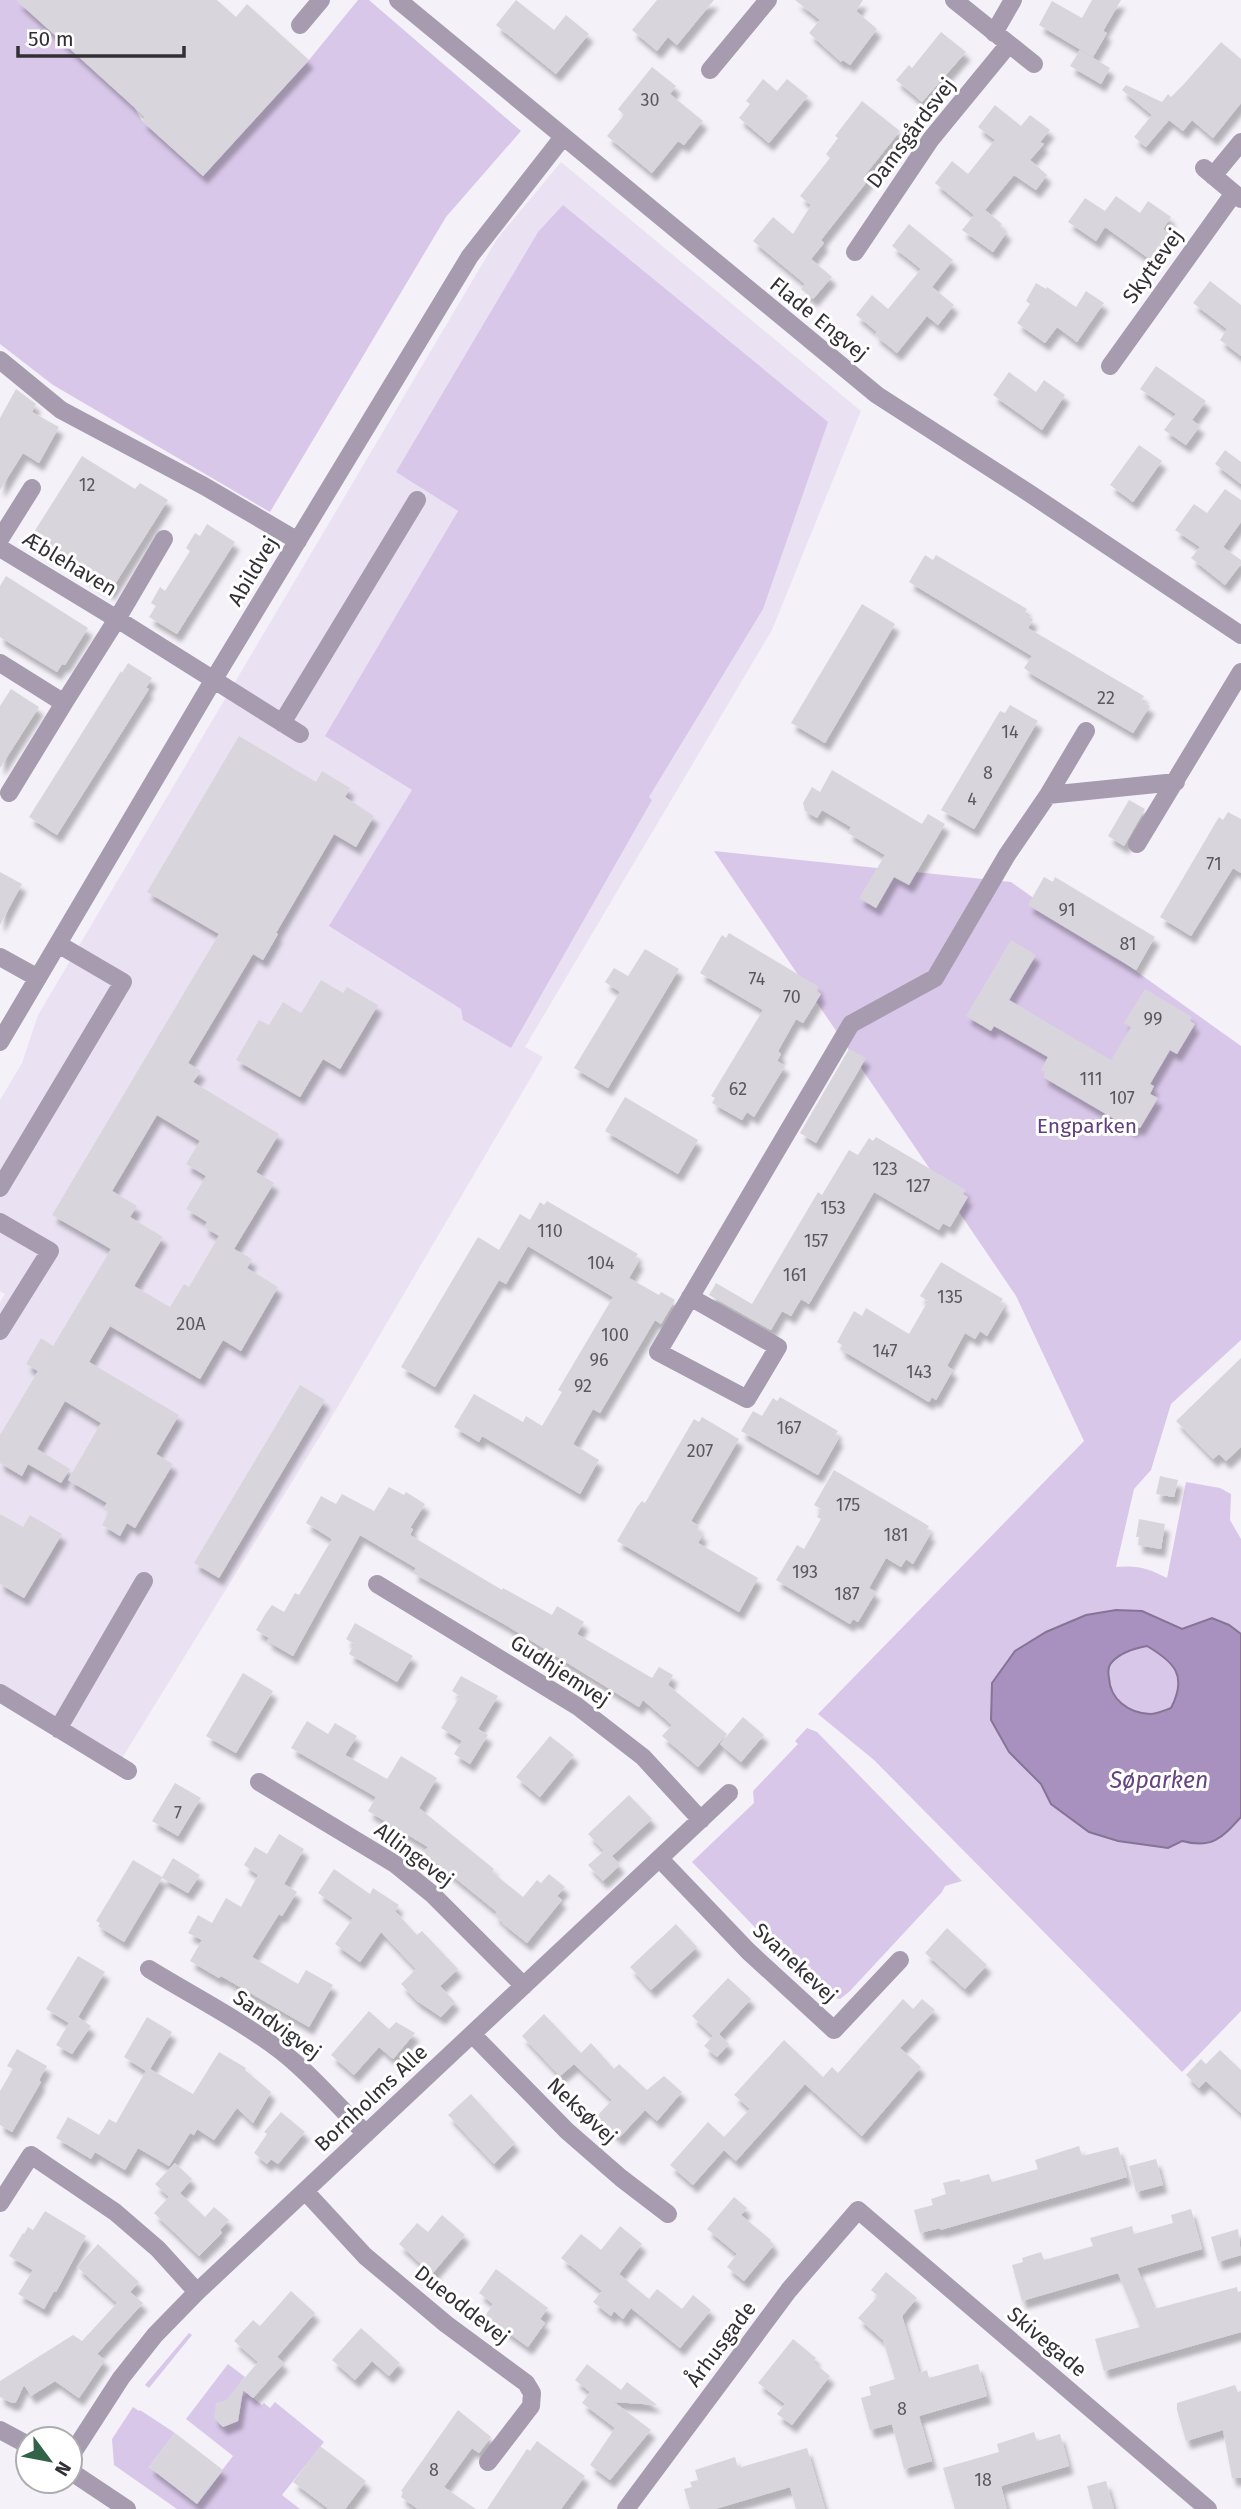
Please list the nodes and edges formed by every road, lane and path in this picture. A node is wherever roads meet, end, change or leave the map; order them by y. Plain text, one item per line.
1 (321, 0) edge
2 (398, 0) edge
3 (768, 0) edge
4 (954, 0) edge
5 (1013, 0) edge
6 (300, 25) dead end
7 (994, 33) junction
8 (1009, 44) junction
9 (1034, 64) dead end
10 (710, 70) dead end
11 (563, 137) junction
12 (1241, 142) edge
13 (1238, 196) edge
14 (855, 252) dead end
15 (0, 360) edge
16 (1110, 366) dead end
17 (32, 488) dead end
18 (417, 500) dead end
19 (0, 538) edge
20 (164, 539) dead end
21 (298, 541) junction
22 (0, 548) edge
23 (117, 619) junction
24 (1241, 635) edge
25 (0, 663) edge
26 (1241, 672) edge
27 (214, 679) junction
28 (64, 703) junction
29 (282, 723) junction
30 (1086, 731) dead end
31 (300, 734) dead end
32 (1176, 782) junction
33 (9, 793) dead end
34 (1048, 795) junction
35 (1137, 844) dead end
36 (58, 944) junction
37 (0, 957) edge
38 (38, 978) junction
39 (0, 1042) edge
40 (0, 1188) edge
41 (0, 1222) edge
42 (690, 1297) junction
43 (0, 1331) edge
44 (144, 1581) dead end
45 (377, 1584) dead end
46 (0, 1693) edge
47 (58, 1729) junction
48 (128, 1771) dead end
49 (259, 1782) dead end
50 (729, 1793) dead end
51 (701, 1820) junction
52 (660, 1859) junction
53 (900, 1961) dead end
54 (149, 1969) dead end
55 (524, 1986) junction
56 (472, 2034) junction
57 (366, 2134) junction
58 (305, 2191) junction
59 (0, 2203) edge
60 (858, 2210) joint
61 (668, 2214) dead end
62 (197, 2292) junction
63 (84, 2435) edge
64 (488, 2462) dead end
65 (84, 2480) edge
66 (629, 2508) edge
67 (127, 2509) edge
68 (1208, 2509) edge

1 - 6 street
2 - 11 street, Flade Engvej
3 - 10 street
4 - 7 street
5 - 7 street
7 - 8 street
8 - 9 street
8 - 14 street, Damsgårdsvej
11 - 21 street, Abildvej
11 - 24 street, Flade Engvej
12 - 13 street, Skyttevej
13 - 16 street, Skyttevej
15 - 21 street
17 - 19 street, Æblehaven
18 - 29 street
20 - 23 street, Æblehaven
21 - 27 street, Abildvej
22 - 23 street, Æblehaven
23 - 27 street, Æblehaven
23 - 28 street, Æblehaven
25 - 28 street
26 - 32 street
27 - 29 street, Æblehaven
27 - 36 street, Abildvej
28 - 33 street, Æblehaven
29 - 31 street, Æblehaven
30 - 34 street
32 - 34 street
32 - 35 street
34 - 42 street
36 - 38 street, Abildvej
36 - 40 street
37 - 38 street
38 - 39 street, Abildvej
41 - 43 street
42 - 42 street
44 - 47 street
45 - 51 street, Gudhjemvej
46 - 47 street
47 - 48 street
49 - 55 street, Allingevej
50 - 51 street, Bornholms Alle
51 - 52 street, Bornholms Alle
52 - 53 street, Svanekevej
52 - 55 street, Bornholms Alle
54 - 57 street, Sandvigvej
55 - 56 street, Bornholms Alle
56 - 57 street, Bornholms Alle
56 - 61 street, Neksøvej
57 - 58 street, Bornholms Alle
58 - 62 street, Bornholms Alle
58 - 64 street, Dueoddevej
59 - 62 street
60 - 66 street, Århusgade
60 - 68 street, Skivegade
62 - 63 street, Bornholms Alle
65 - 67 street

